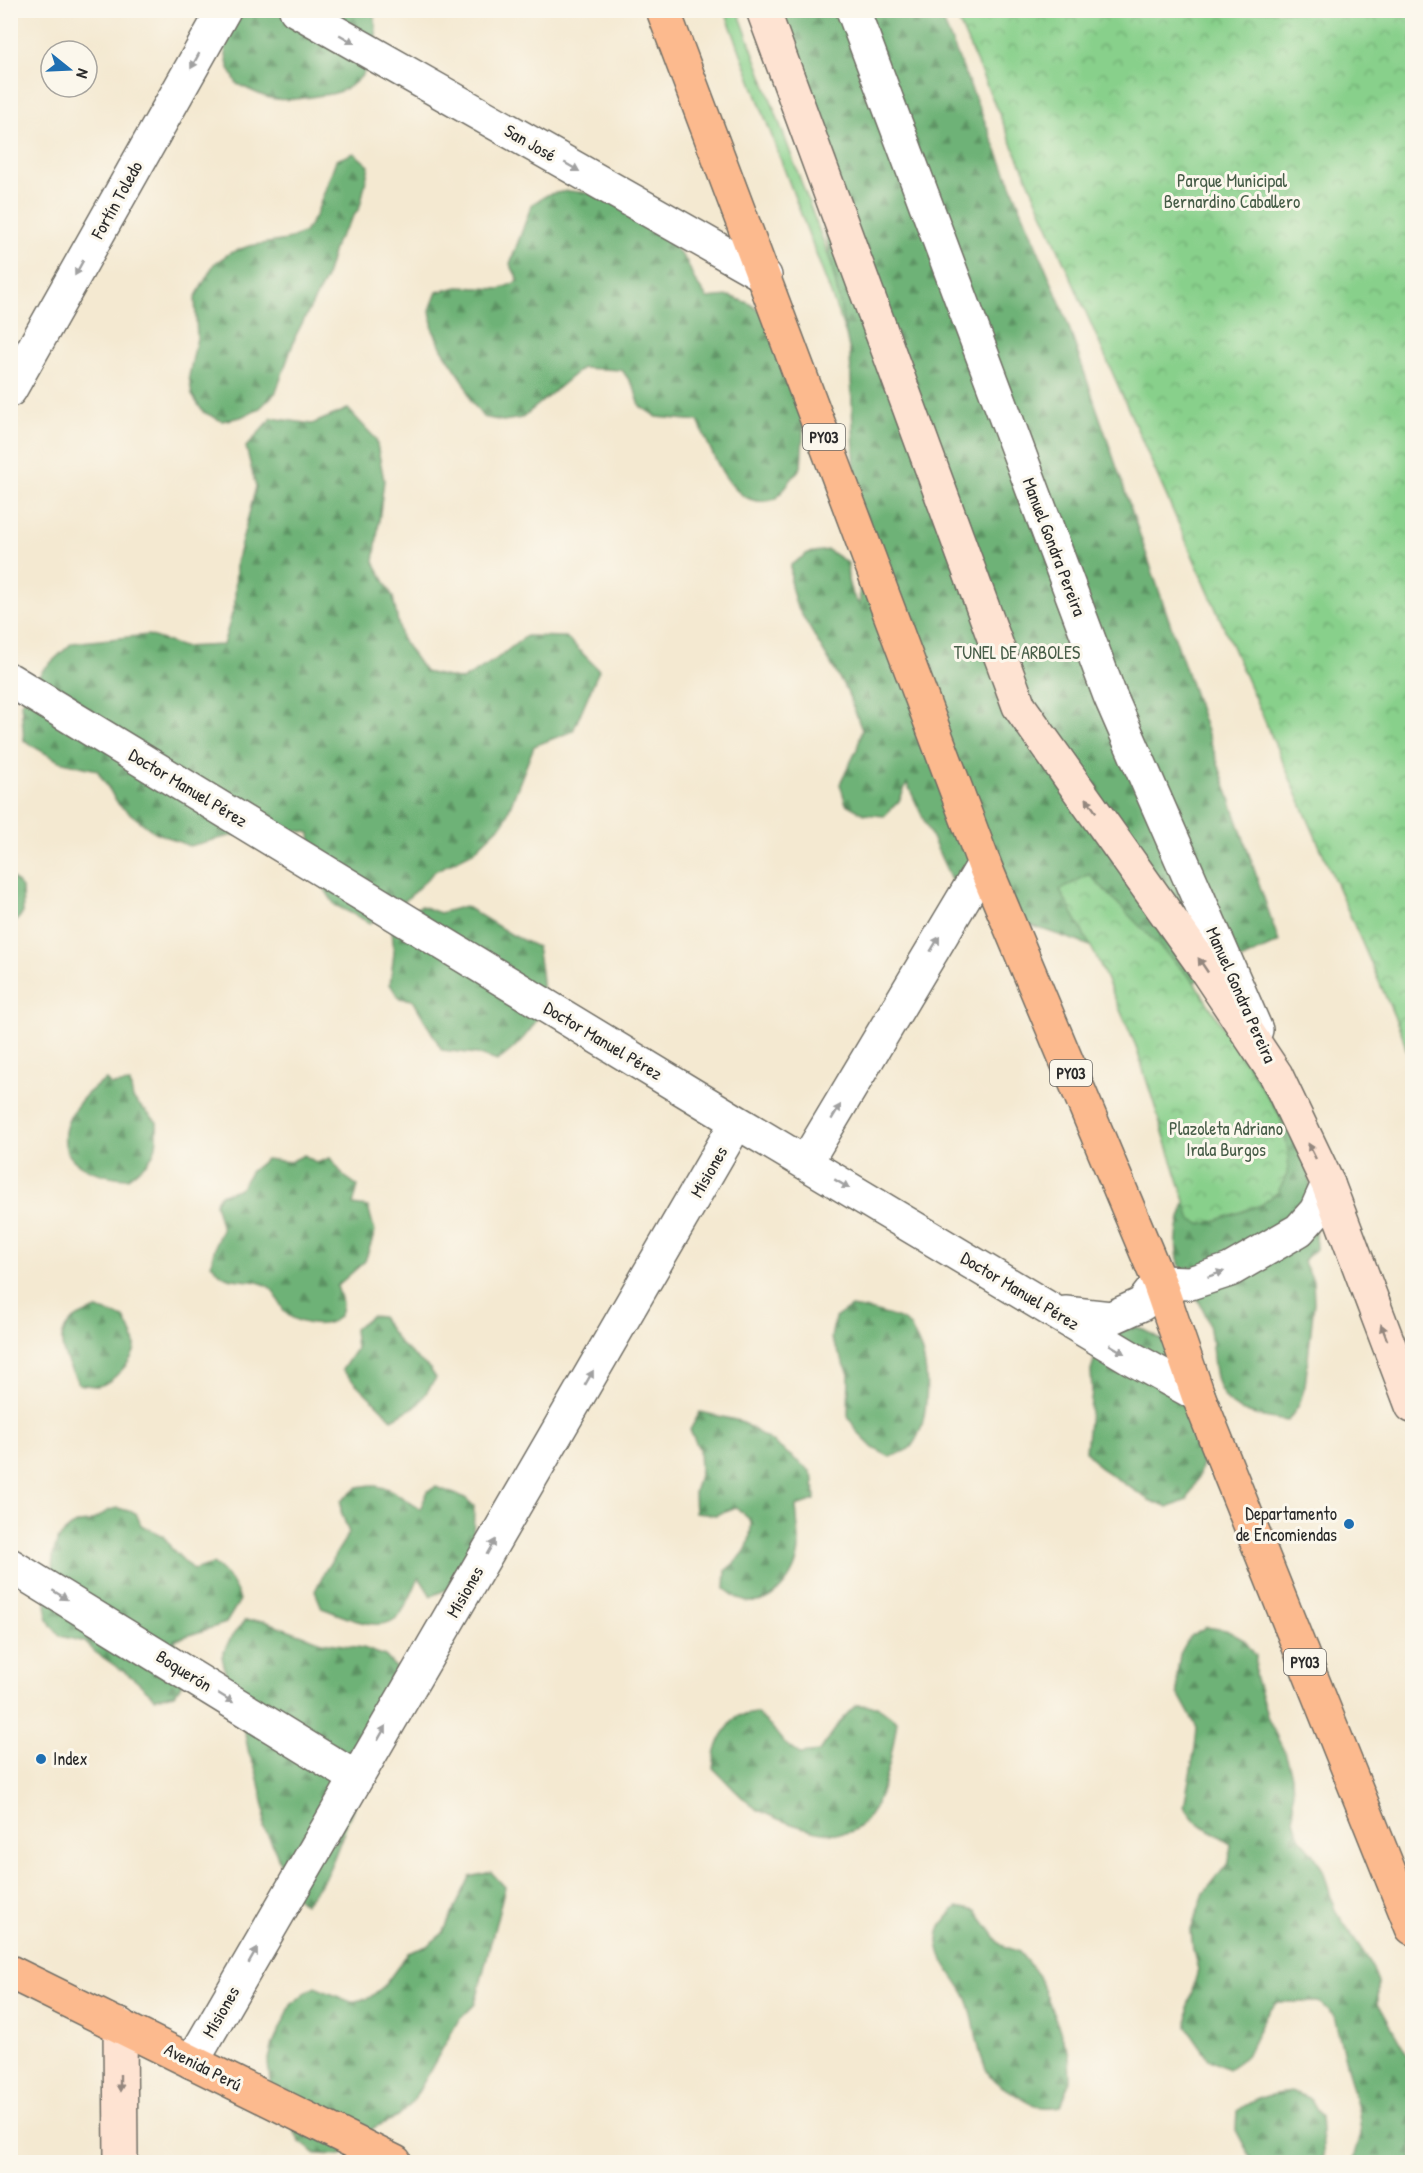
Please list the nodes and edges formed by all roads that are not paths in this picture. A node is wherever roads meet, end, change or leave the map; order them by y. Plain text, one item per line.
1 (224, 10) edge
2 (296, 10) edge
3 (663, 10) edge
4 (763, 10) edge
5 (853, 10) edge
6 (765, 276) junction
7 (10, 390) edge
8 (10, 680) edge
9 (984, 864) junction
10 (1276, 1075) junction
11 (737, 1122) junction
12 (806, 1162) junction
13 (1328, 1184) junction
14 (1159, 1282) junction
15 (1052, 1310) junction
16 (1198, 1395) junction
17 (1413, 1406) edge
18 (10, 1565) edge
19 (356, 1778) junction
20 (1413, 1928) edge
21 (10, 1972) edge
22 (120, 2025) junction
23 (192, 2062) junction
24 (121, 2163) edge
25 (395, 2163) edge

1 -> 7 street, Fortín Toledo
2 -> 6 street, San José
3 - 6 main road, PY03
10 -> 4 street
5 - 10 street, Manuel Gondra Pereira
6 - 9 main road, PY03
8 - 11 street, Doctor Manuel Pérez
12 -> 9 street
9 - 14 main road, PY03
13 -> 10 street
11 - 12 street, Doctor Manuel Pérez
19 -> 11 street, Misiones
12 -> 15 street, Doctor Manuel Pérez
14 -> 13 street
17 -> 13 street
14 - 15 street
14 - 16 main road, PY03
15 -> 16 street, Doctor Manuel Pérez
16 - 20 main road, PY03
18 -> 19 street, Boquerón
23 -> 19 street, Misiones
21 - 22 main road, Avenida Perú
22 - 23 main road, Avenida Perú
22 -> 24 street
23 - 25 main road, Avenida Perú

